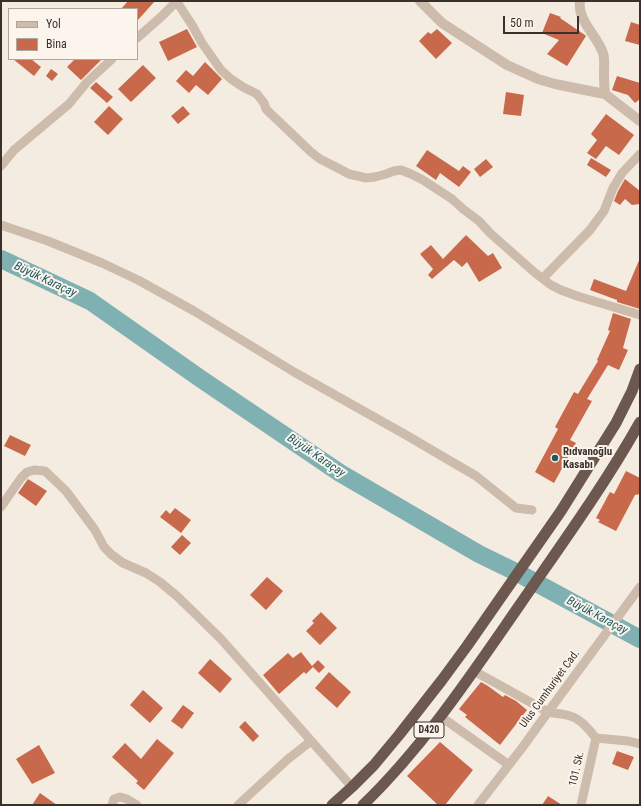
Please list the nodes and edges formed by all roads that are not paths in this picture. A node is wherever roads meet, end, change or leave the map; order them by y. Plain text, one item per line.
1 (177, 1) edge
2 (420, 1) edge
3 (580, 1) edge
4 (138, 37) edge
5 (111, 60) edge
6 (605, 94) junction
7 (640, 121) edge
8 (640, 154) edge
9 (1, 166) edge
10 (1, 225) edge
11 (543, 278) junction
12 (640, 315) edge
13 (640, 369) edge
14 (640, 422) edge
15 (1, 507) edge
16 (532, 510) dead end
17 (640, 587) edge
18 (474, 671) junction
19 (548, 712) junction
20 (440, 716) junction
21 (596, 738) junction
22 (311, 741) junction
23 (640, 744) edge
24 (510, 765) junction
25 (352, 788) junction
26 (112, 805) edge
27 (137, 805) edge
28 (238, 805) edge
29 (332, 805) edge
30 (363, 805) edge
31 (478, 805) edge
32 (581, 805) edge

1 - 4 street
1 - 11 street
2 - 6 street
3 - 6 street
5 - 9 street
6 - 7 street
8 - 11 street
10 - 16 street
11 - 12 street
13 - 25 highway
14 - 18 highway, D420
15 - 22 street
17 - 19 street, Ulus Cumhuriyet Cad.
18 - 19 street
18 - 20 highway, D420
19 - 21 street
19 - 24 street, Ulus Cumhuriyet Cad.
20 - 24 street
20 - 30 highway, D420
21 - 23 street
21 - 32 street, 101. Sk.
22 - 25 street
22 - 28 street
24 - 31 street, Ulus Cumhuriyet Cad.
25 - 29 highway
26 - 27 street

